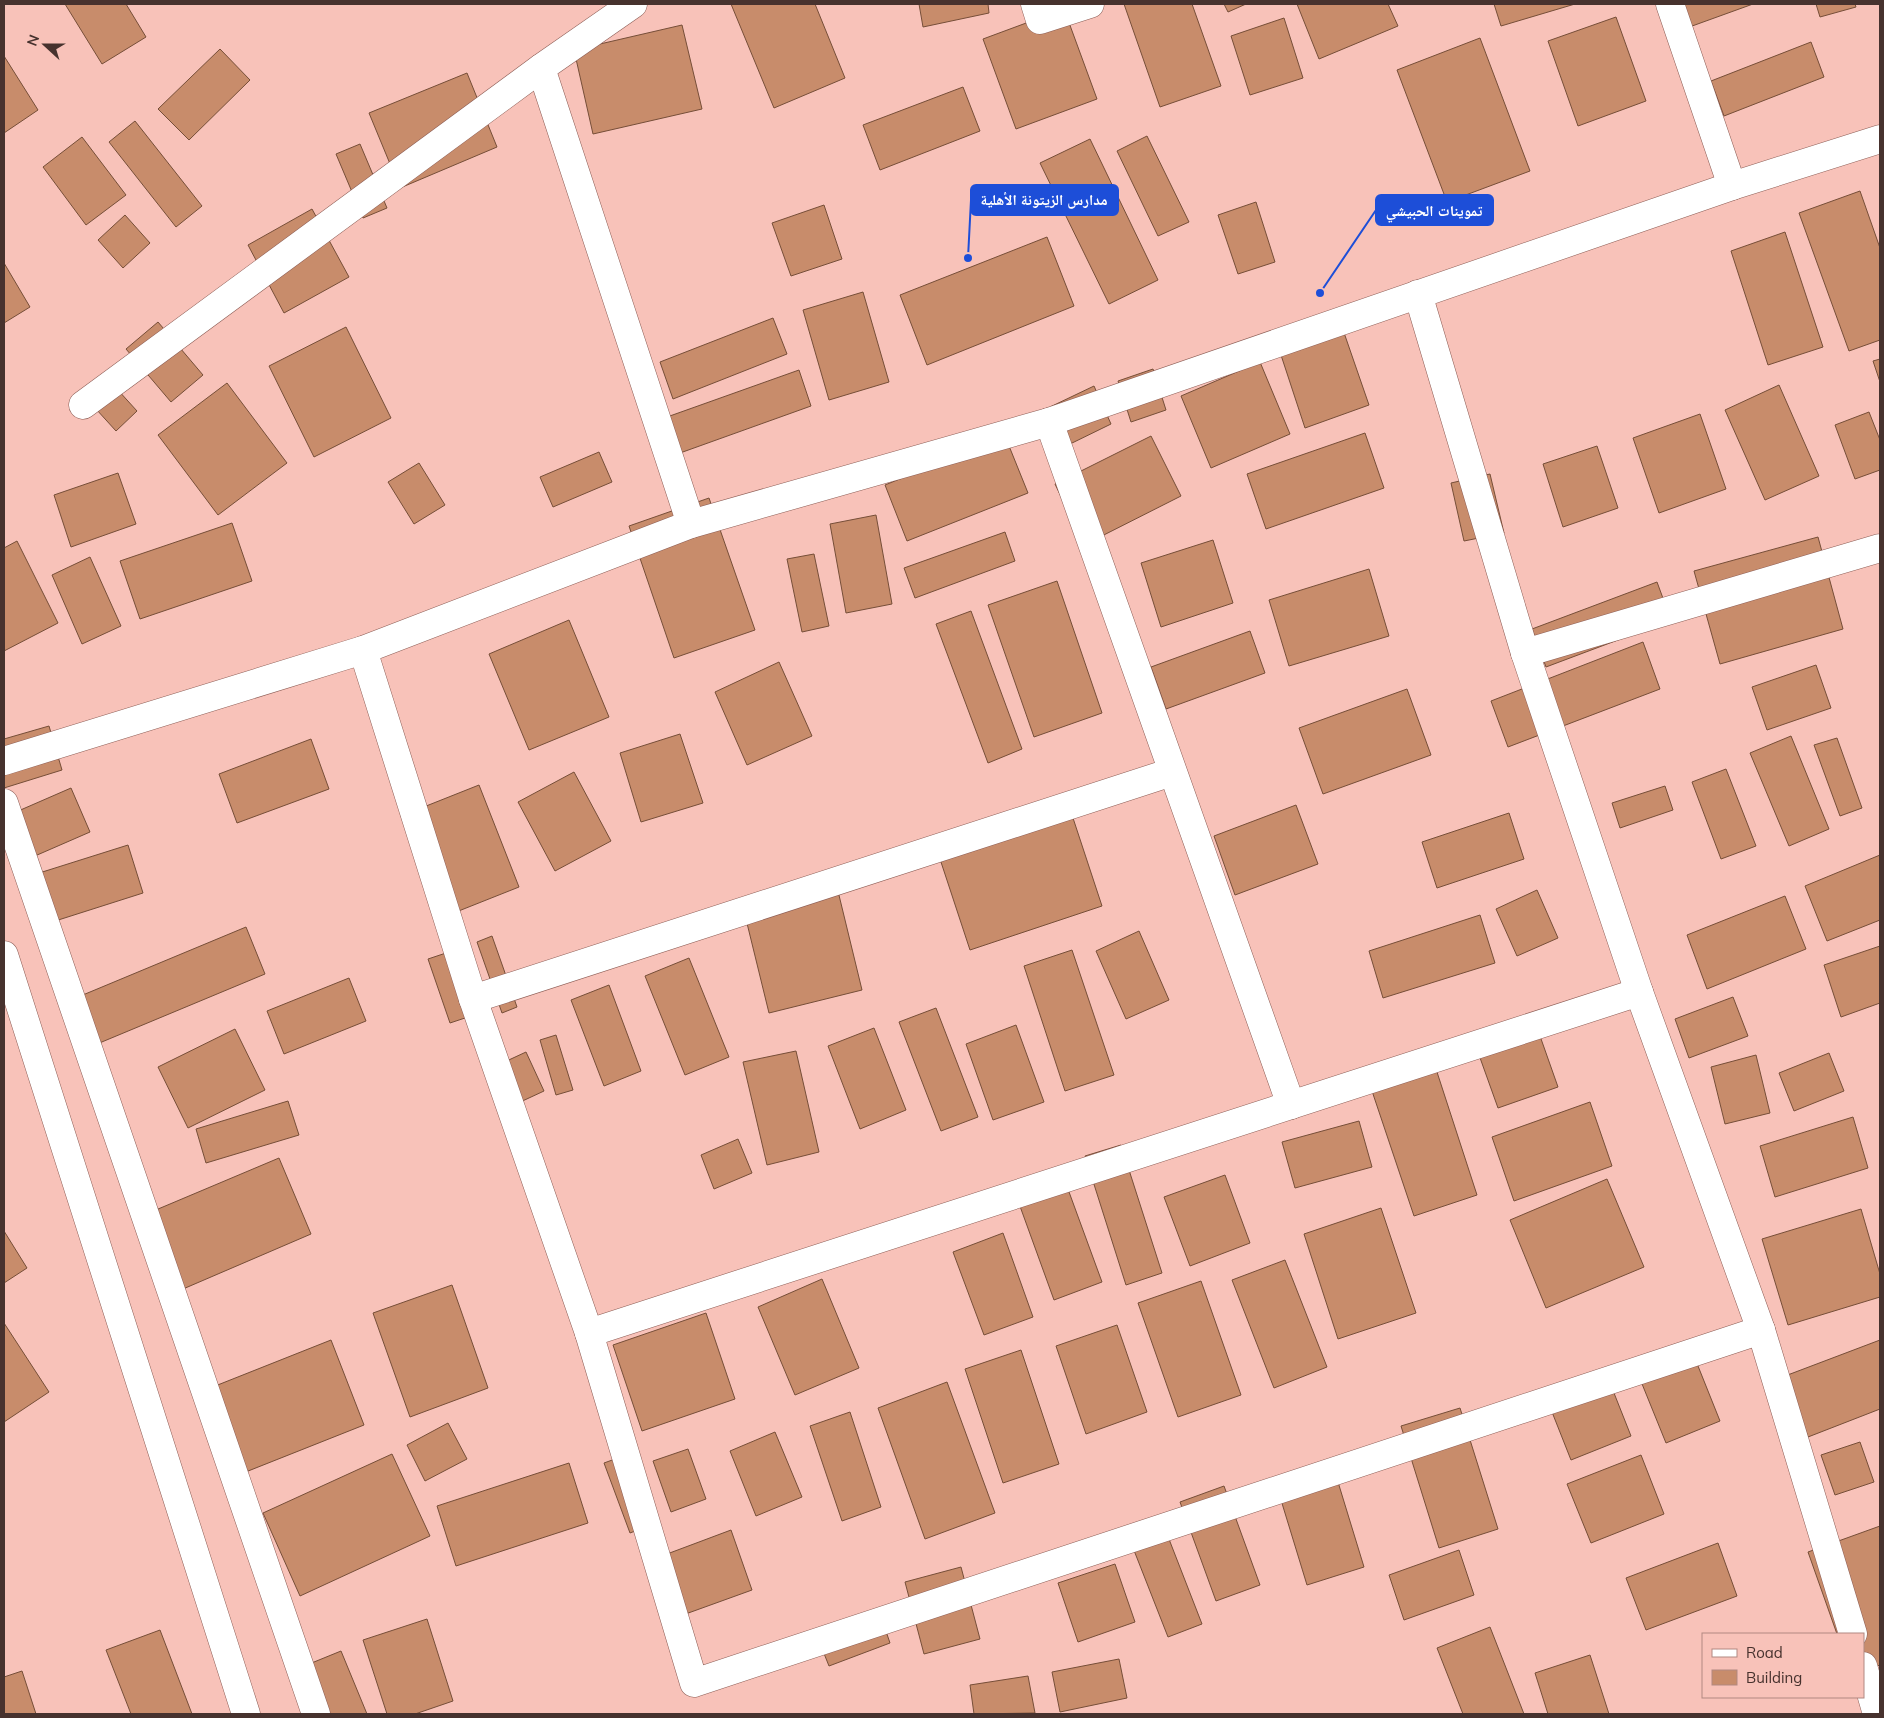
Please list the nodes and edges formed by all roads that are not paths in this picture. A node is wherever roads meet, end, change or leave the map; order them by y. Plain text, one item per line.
1 (633, 4) edge
2 (1034, 4) edge
3 (1090, 4) edge
4 (1670, 4) edge
5 (541, 68) junction
6 (1880, 139) edge
7 (1732, 186) junction
8 (1418, 294) junction
9 (82, 405) dead end
10 (1049, 422) junction
11 (691, 524) junction
12 (1880, 548) edge
13 (363, 650) junction
14 (1524, 654) junction
15 (4, 761) edge
16 (1172, 772) junction
17 (4, 803) edge
18 (4, 955) edge
19 (1639, 992) junction
20 (473, 999) junction
21 (1291, 1105) junction
22 (1760, 1330) junction
23 (589, 1333) junction
24 (1853, 1633) edge
25 (1864, 1669) edge
26 (246, 1714) edge
27 (316, 1714) edge
28 (1877, 1714) edge

1 - 5 street
2 - 3 street
4 - 7 street
5 - 9 street
5 - 11 street
6 - 7 street
7 - 8 street
8 - 10 street
8 - 14 street
10 - 11 street
10 - 16 street
11 - 13 street
12 - 14 street
13 - 15 street
13 - 20 street
14 - 19 street
16 - 20 street
16 - 21 street
17 - 27 street
18 - 26 street
19 - 21 street
19 - 22 street
20 - 23 street
21 - 23 street
22 - 23 street
22 - 24 street
25 - 28 street

